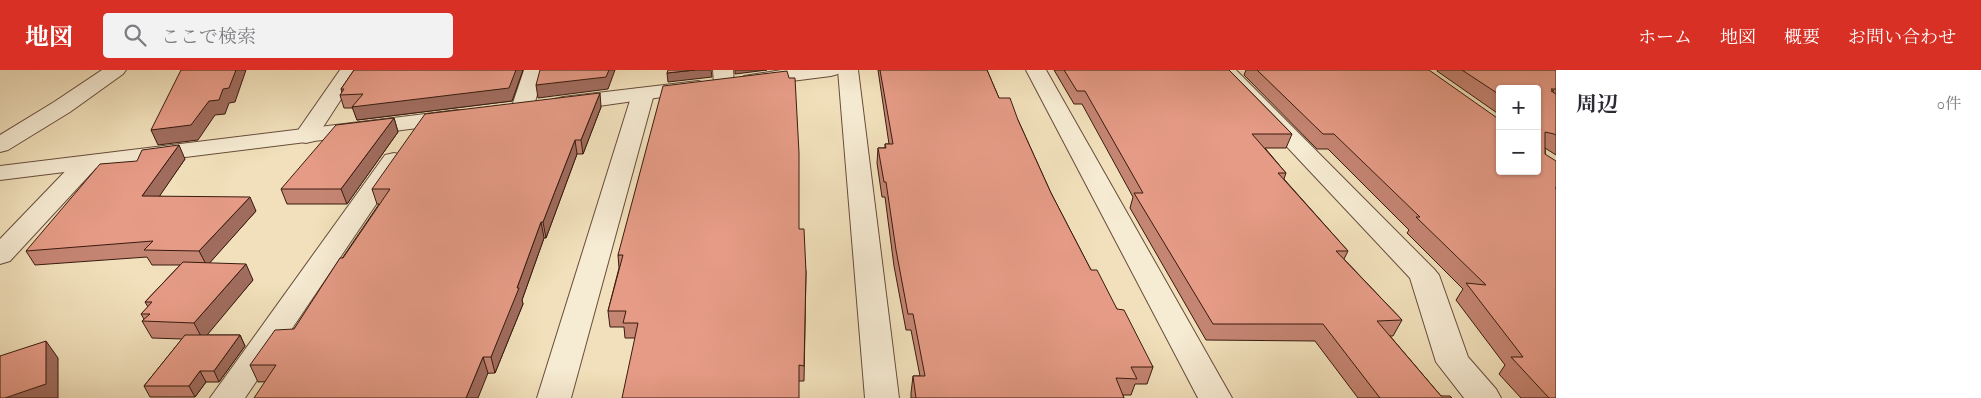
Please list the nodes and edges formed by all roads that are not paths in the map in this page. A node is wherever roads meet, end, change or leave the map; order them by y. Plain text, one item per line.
1 (116, 70) edge
2 (350, 70) edge
3 (534, 70) edge
4 (832, 70) edge
5 (848, 70) edge
6 (1036, 70) edge
7 (1225, 70) edge
8 (723, 77) edge
9 (643, 94) junction
10 (476, 114) edge
11 (420, 121) junction
12 (306, 136) junction
13 (0, 145) edge
14 (86, 162) junction
15 (0, 173) edge
16 (0, 255) edge
17 (227, 398) edge
18 (554, 398) edge
19 (882, 398) edge
20 (1215, 398) edge
21 (1484, 398) edge

1 - 13 street
2 - 12 street
3 - 9 street
4 - 8 street
5 - 19 street
6 - 20 street
7 - 21 street
8 - 9 street
9 - 18 street
10 - 11 street
11 - 12 street
11 - 17 street
12 - 14 street
14 - 15 street
14 - 16 street

